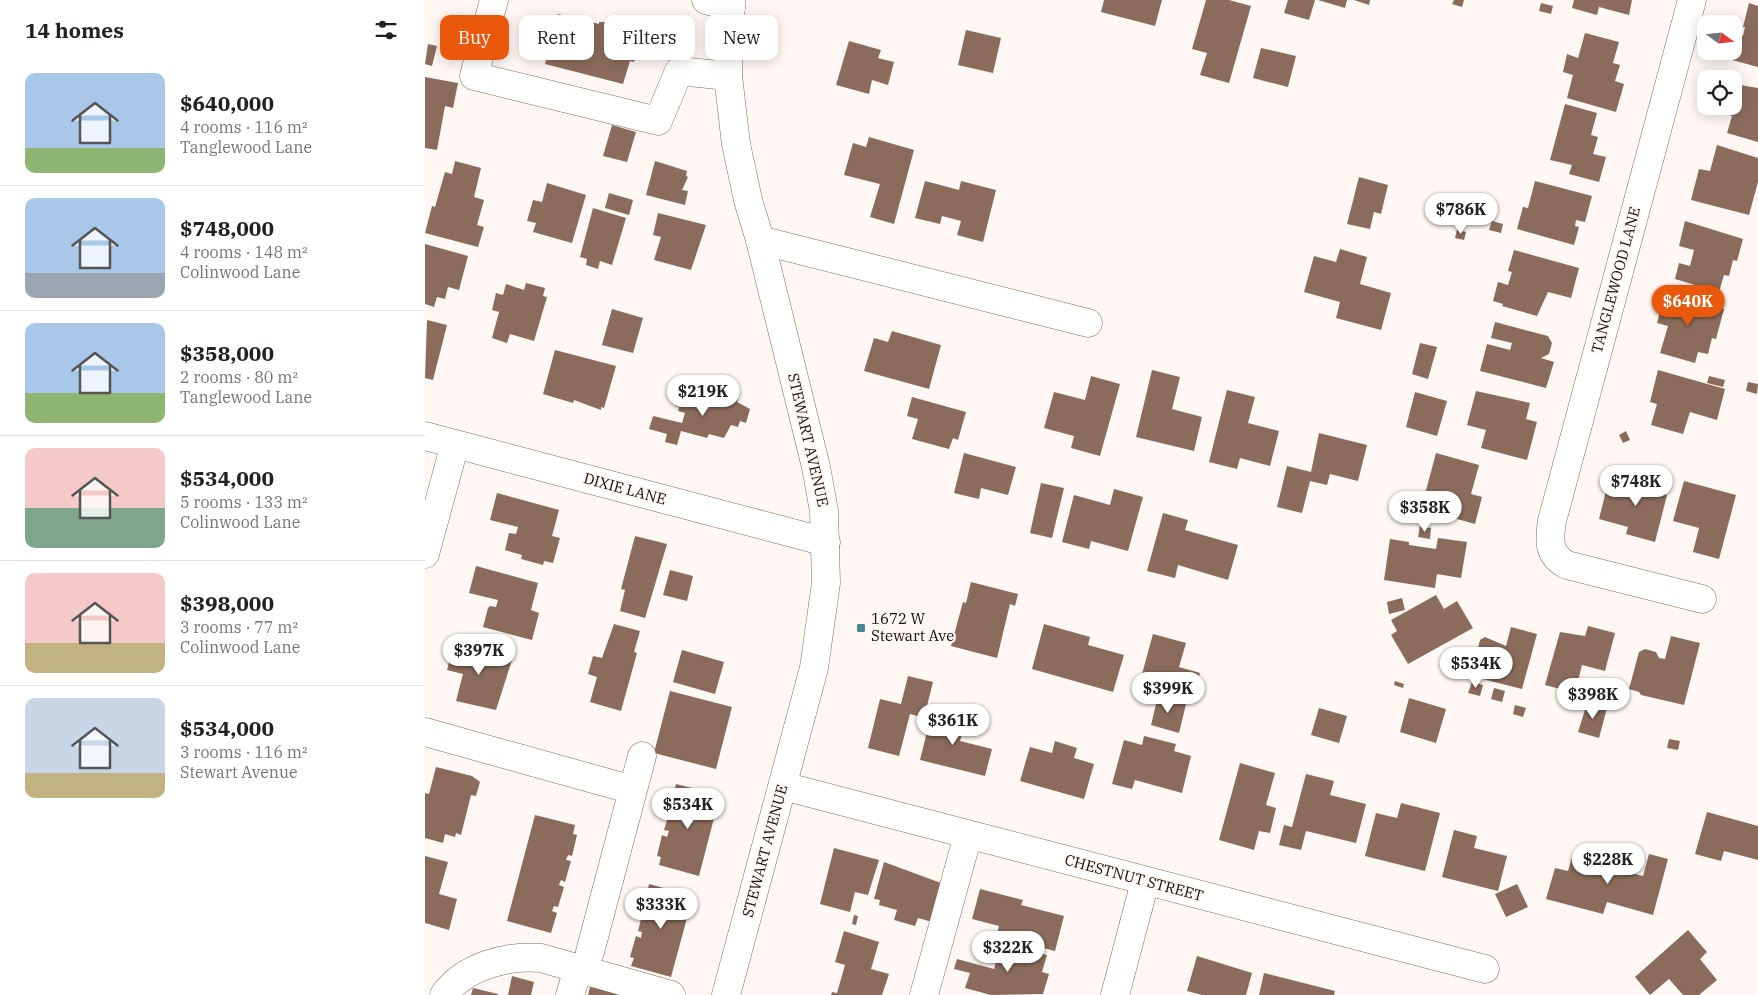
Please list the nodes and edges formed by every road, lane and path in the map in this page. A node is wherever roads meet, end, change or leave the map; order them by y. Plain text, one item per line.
1 (494, 0) edge
2 (1692, 0) edge
3 (723, 2) edge
4 (728, 76) junction
5 (760, 240) junction
6 (1088, 323) dead end
7 (425, 436) edge
8 (455, 444) junction
9 (826, 542) junction
10 (425, 554) edge
11 (1702, 599) dead end
12 (425, 732) edge
13 (642, 756) dead end
14 (783, 786) junction
15 (633, 790) junction
16 (968, 835) junction
17 (1145, 882) junction
18 (584, 960) junction
19 (1485, 969) dead end
20 (444, 995) edge
21 (570, 995) edge
22 (671, 995) edge
23 (726, 995) edge
24 (925, 995) edge
25 (1115, 995) edge

1 - 4 street
2 - 11 street, TANGLEWOOD LANE
3 - 4 street, STEWART AVENUE
4 - 5 street, STEWART AVENUE
5 - 6 street
5 - 9 street, STEWART AVENUE
7 - 8 street, DIXIE LANE
8 - 9 street, DIXIE LANE
8 - 10 street
9 - 14 street, STEWART AVENUE
12 - 15 street
13 - 15 street
14 - 16 street, CHESTNUT STREET
14 - 23 street, STEWART AVENUE
15 - 18 street
16 - 17 street, CHESTNUT STREET
16 - 24 street
17 - 19 street, CHESTNUT STREET
17 - 25 street
18 - 20 street
18 - 21 street
18 - 22 street

